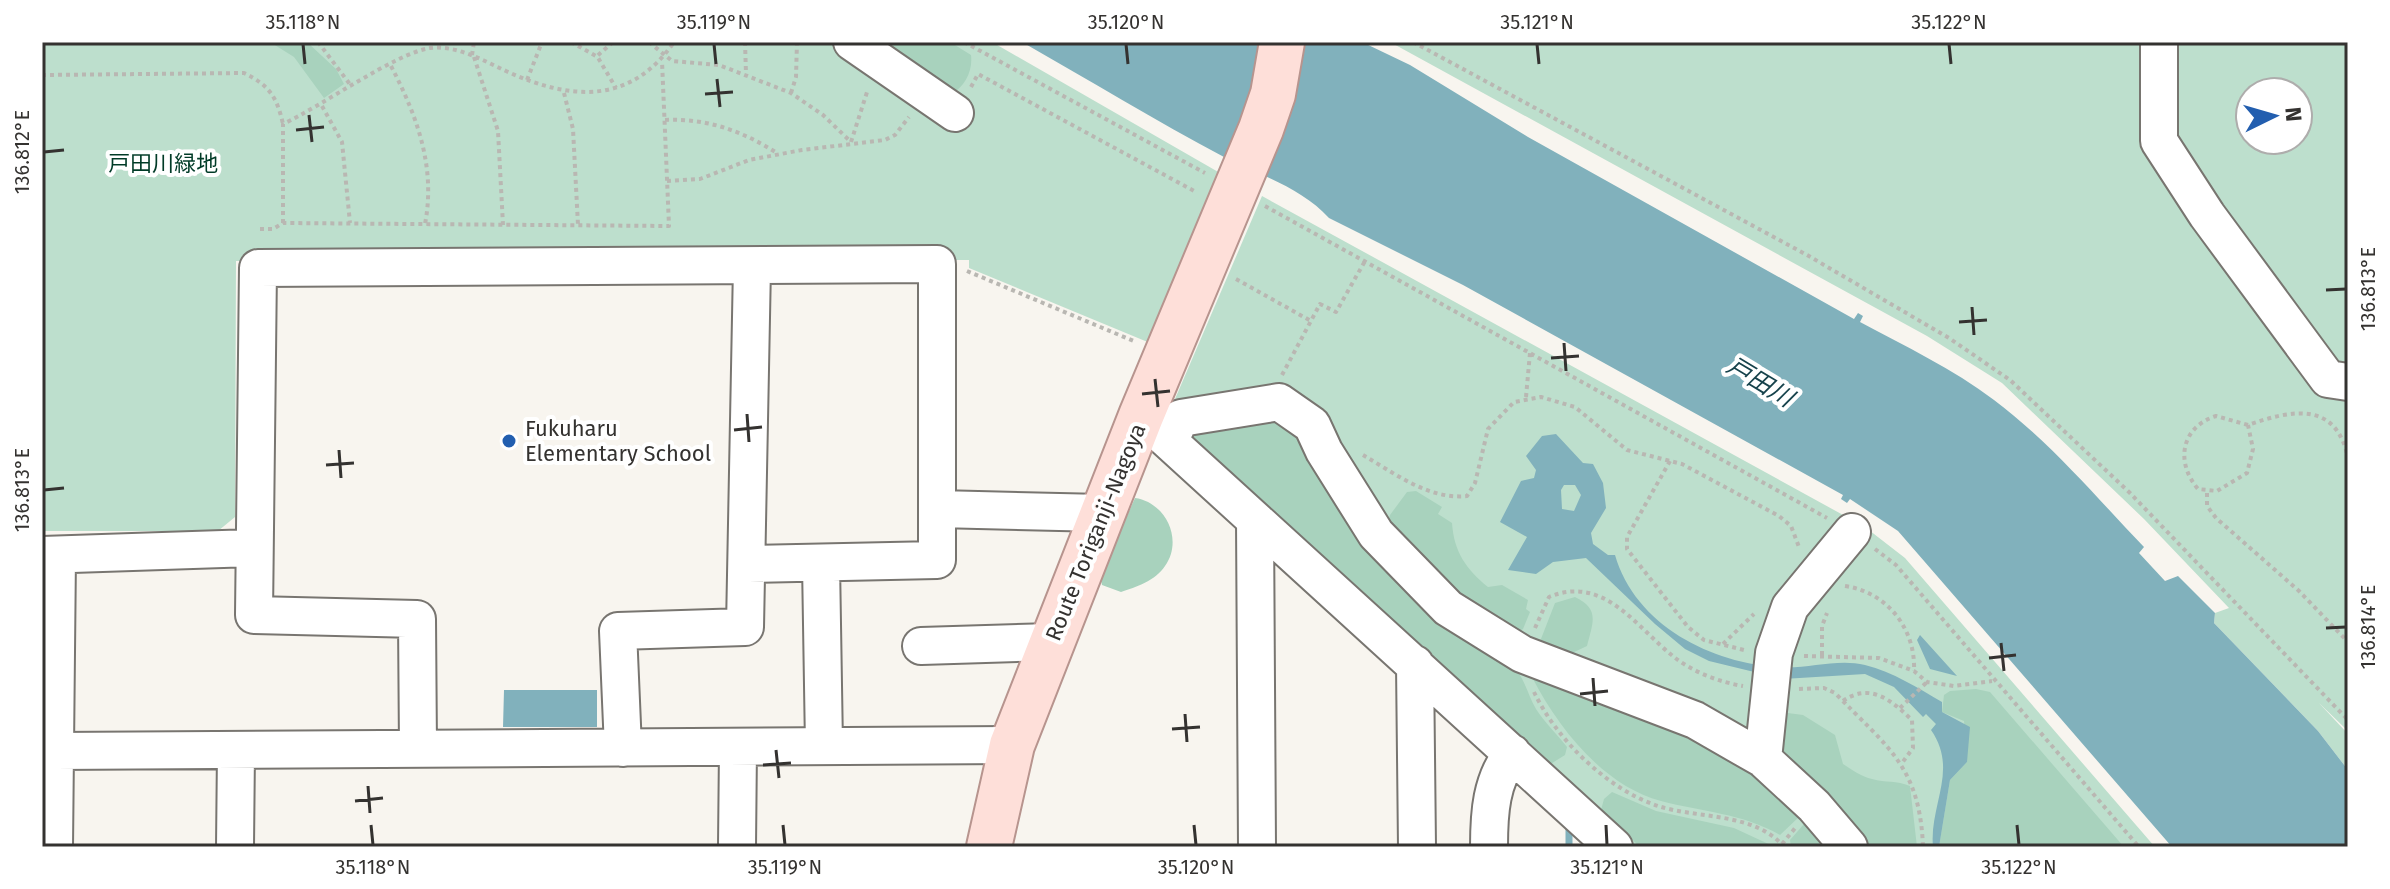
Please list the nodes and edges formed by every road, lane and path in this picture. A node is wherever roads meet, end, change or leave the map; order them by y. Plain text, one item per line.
1 (318, 42) edge
2 (474, 42) edge
3 (542, 42) edge
4 (571, 42) edge
5 (613, 42) edge
6 (649, 42) edge
7 (674, 42) edge
8 (745, 42) edge
9 (797, 42) edge
10 (964, 42) edge
11 (1282, 42) edge
12 (1413, 42) edge
13 (2159, 42) edge
14 (862, 49) edge
15 (666, 53) junction
16 (473, 56) junction
17 (597, 56) junction
18 (662, 61) junction
19 (391, 66) junction
20 (746, 74) junction
21 (42, 75) edge
22 (527, 80) junction
23 (352, 87) junction
24 (616, 88) junction
25 (924, 91) junction
26 (564, 93) junction
27 (791, 93) junction
28 (322, 106) junction
29 (955, 113) joint
30 (665, 120) junction
31 (283, 124) junction
32 (851, 142) junction
33 (779, 154) junction
34 (667, 181) junction
35 (1234, 192) junction
36 (283, 223) junction
37 (350, 223) junction
38 (425, 224) junction
39 (503, 225) junction
40 (578, 225) junction
41 (260, 229) dead end
42 (1365, 261) junction
43 (937, 264) junction
44 (752, 266) junction
45 (1223, 272) dead end
46 (1311, 321) junction
47 (1530, 353) junction
48 (1166, 355) junction
49 (2348, 382) edge
50 (1526, 397) junction
51 (1267, 404) junction
52 (1312, 425) junction
53 (2248, 425) junction
54 (1155, 428) junction
55 (2348, 458) edge
56 (1670, 461) junction
57 (2207, 493) junction
58 (938, 509) junction
59 (1103, 513) junction
60 (1255, 520) junction
61 (1852, 532) junction
62 (253, 548) junction
63 (49, 555) edge
64 (821, 563) junction
65 (748, 564) junction
66 (1823, 567) junction
67 (1827, 612) dead end
68 (1052, 642) junction
69 (2348, 642) edge
70 (921, 646) dead end
71 (1822, 655) junction
72 (1415, 664) junction
73 (1773, 664) junction
74 (1914, 671) junction
75 (1993, 681) junction
76 (1924, 684) junction
77 (1843, 701) dead end
78 (1902, 706) junction
79 (2348, 720) edge
80 (1012, 745) junction
81 (824, 746) junction
82 (738, 747) junction
83 (623, 748) junction
84 (418, 749) junction
85 (236, 750) junction
86 (55, 751) junction
87 (1512, 753) junction
88 (1763, 759) junction
89 (1902, 763) dead end
90 (54, 847) edge
91 (235, 847) edge
92 (737, 847) edge
93 (989, 847) edge
94 (1257, 847) edge
95 (1417, 847) edge
96 (1489, 847) edge
97 (1614, 847) edge
98 (1849, 847) edge
99 (2139, 847) edge

1 - 23 path
2 - 16 path
3 - 22 path
4 - 17 path
5 - 17 path
6 - 15 path
7 - 15 path
8 - 20 path
9 - 27 path
10 - 35 path
11 - 35 main road, Route Toriganji-Nagoya
12 - 79 path
13 - 49 street
14 - 25 street
14 - 32 path
15 - 18 path
15 - 20 path
16 - 19 path
16 - 22 path
16 - 39 path
17 - 24 path
18 - 24 path
18 - 30 path
19 - 23 path
19 - 38 path
20 - 27 path
21 - 31 path
22 - 26 path
23 - 28 path
24 - 26 path
25 - 29 street
25 - 32 path
26 - 40 path
27 - 32 path
28 - 31 path
28 - 37 path
29 - 35 path
30 - 33 path
30 - 34 path
31 - 36 path
32 - 33 path
33 - 34 path
34 - 40 path
35 - 42 path
35 - 48 main road, Route Toriganji-Nagoya
36 - 37 path
36 - 41 path
37 - 38 path
38 - 39 path
39 - 40 path
42 - 46 path
42 - 47 path
43 - 44 street
43 - 48 path
43 - 58 street
44 - 62 street
44 - 65 street
45 - 46 path
46 - 51 path
47 - 50 path
47 - 61 path
48 - 54 main road, Route Toriganji-Nagoya
50 - 52 path
50 - 56 path
51 - 52 street
51 - 54 street
52 - 88 street
53 - 55 path
53 - 57 path
53 - 57 path
54 - 59 main road, Route Toriganji-Nagoya
54 - 60 street
56 - 66 path
56 - 73 path
57 - 69 path
58 - 59 street
58 - 64 street
59 - 68 main road, Route Toriganji-Nagoya
60 - 72 street
60 - 94 street
61 - 66 street
61 - 75 path
62 - 63 street
62 - 84 street
63 - 86 street
64 - 65 street
64 - 81 street
65 - 83 street
66 - 73 street
66 - 74 path
67 - 71 path
68 - 70 street
68 - 80 main road, Route Toriganji-Nagoya
71 - 73 path
71 - 74 path
72 - 87 street
72 - 95 street
73 - 88 street
74 - 76 path
75 - 76 path
75 - 99 path
76 - 78 path
77 - 78 path
78 - 89 path
80 - 81 street
80 - 93 main road, Route Toriganji-Nagoya
81 - 82 street
82 - 83 street
82 - 92 street
83 - 84 street
84 - 85 street
85 - 86 street
85 - 91 street
86 - 90 street
87 - 96 street
87 - 97 street
88 - 98 street

